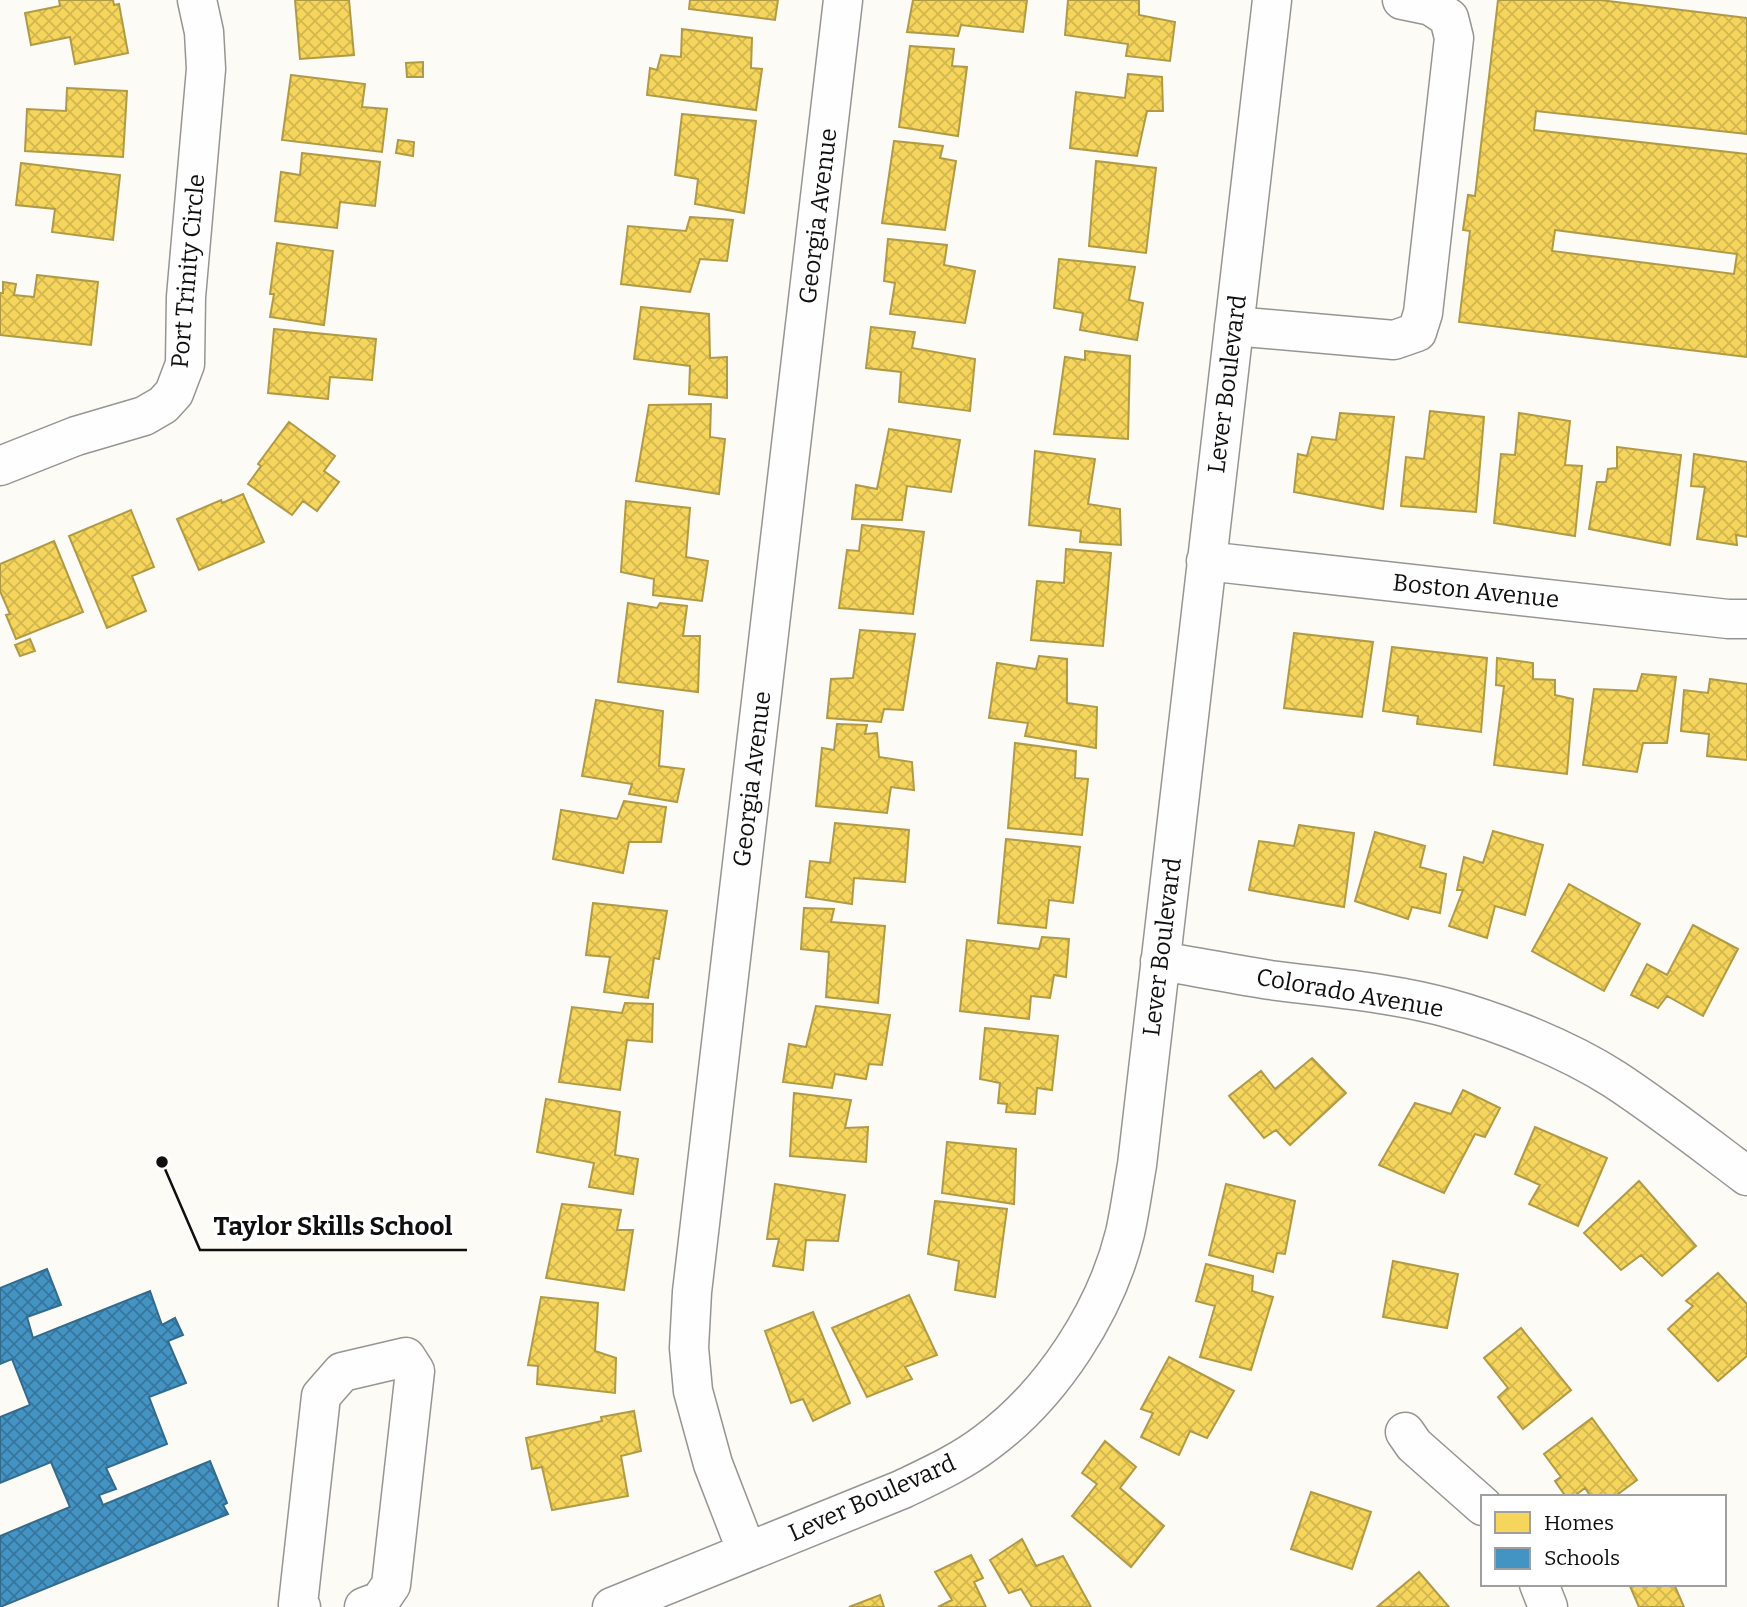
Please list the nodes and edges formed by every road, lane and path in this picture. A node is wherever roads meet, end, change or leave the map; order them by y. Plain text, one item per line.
1 (197, 0) edge
2 (843, 0) edge
3 (1272, 0) edge
4 (1402, 0) edge
5 (1234, 326) junction
6 (0, 466) edge
7 (1206, 561) junction
8 (1747, 619) edge
9 (1160, 961) junction
10 (1747, 1176) edge
11 (1405, 1432) dead end
12 (1481, 1504) edge
13 (747, 1552) junction
14 (1540, 1586) edge
15 (301, 1607) edge
16 (364, 1607) edge
17 (612, 1607) edge
18 (1548, 1607) edge

1 - 6 street, Port Trinity Circle
2 - 13 street, Georgia Avenue
3 - 5 street, Lever Boulevard
4 - 5 street
5 - 7 street, Lever Boulevard
7 - 8 street, Boston Avenue
7 - 9 street, Lever Boulevard
9 - 10 street, Colorado Avenue
9 - 13 street, Lever Boulevard
11 - 12 street
13 - 17 street, Lever Boulevard
14 - 18 street
15 - 16 street

